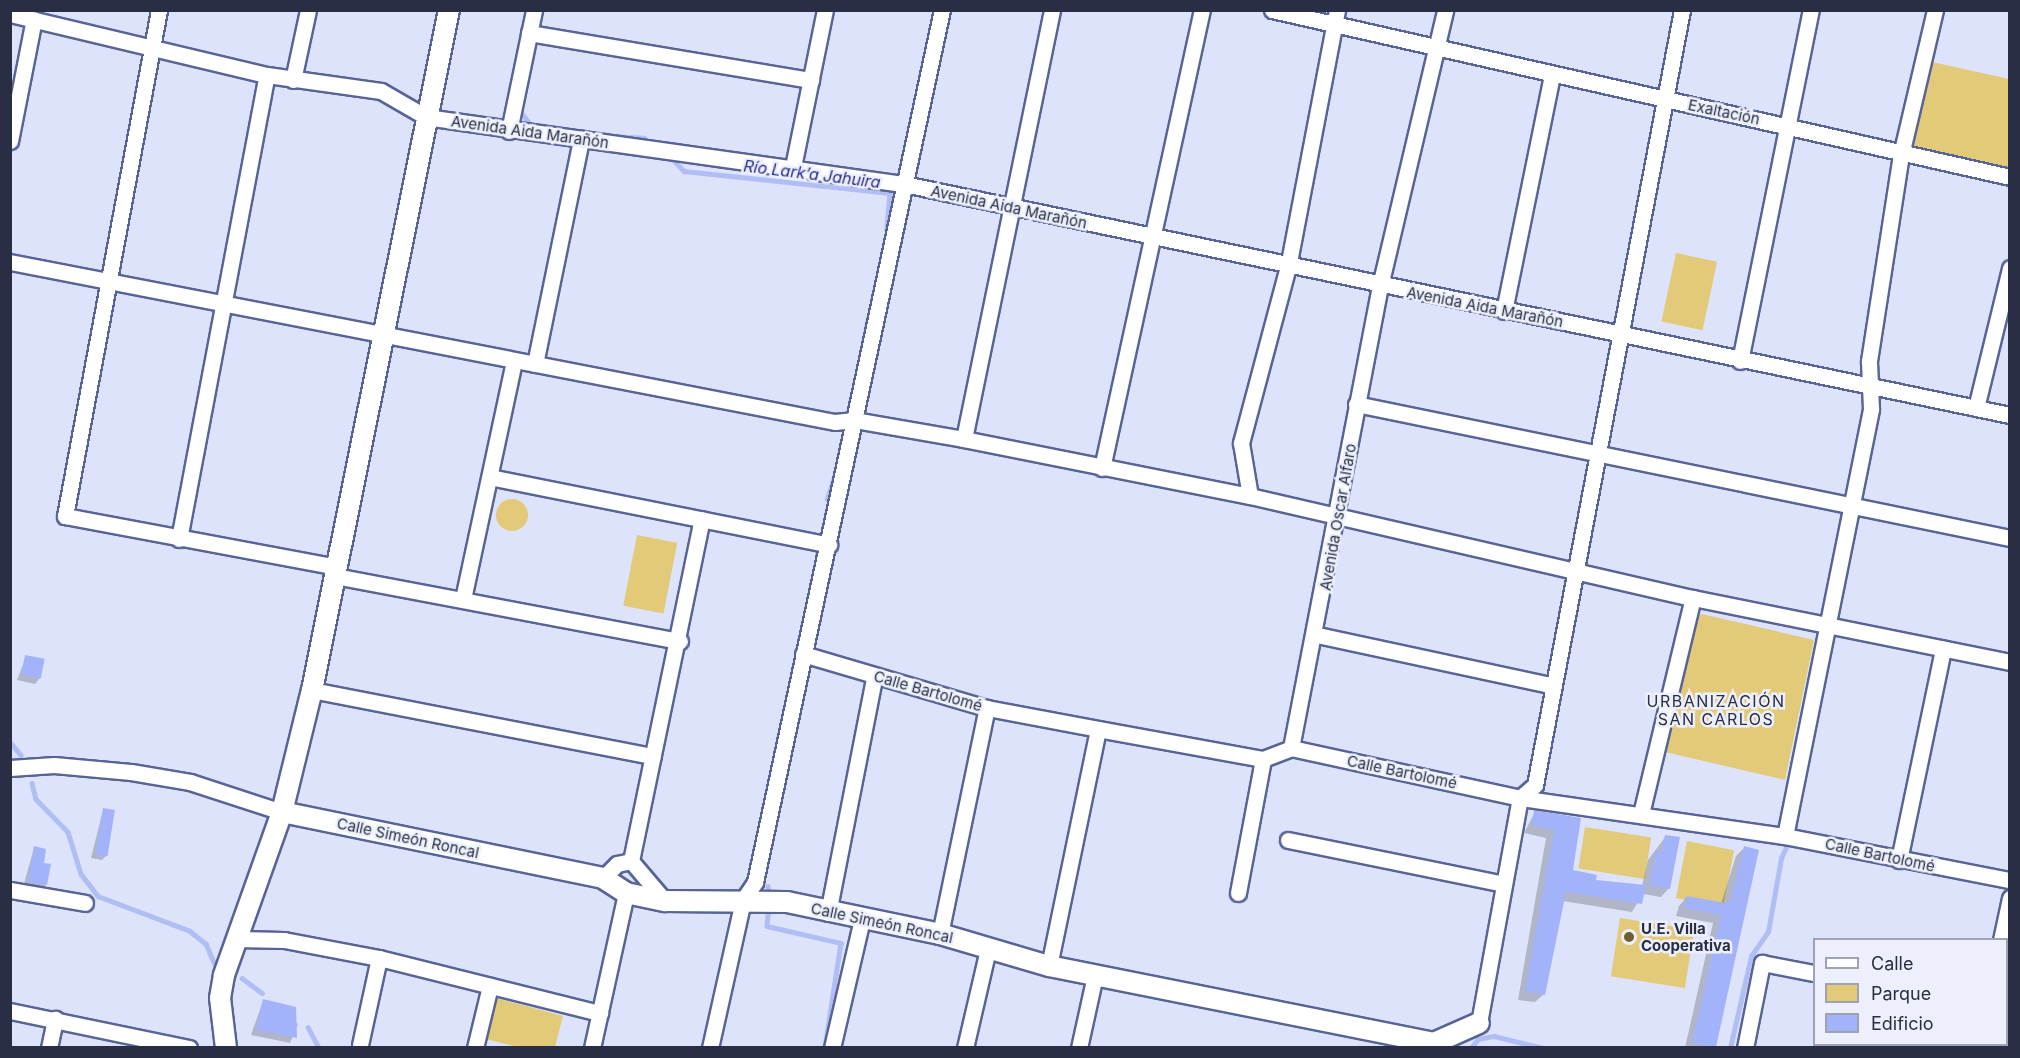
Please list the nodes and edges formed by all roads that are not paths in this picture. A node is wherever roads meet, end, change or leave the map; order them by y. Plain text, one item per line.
1 (159, 10) edge
2 (308, 10) edge
3 (449, 10) edge
4 (534, 10) edge
5 (825, 10) edge
6 (942, 10) edge
7 (1052, 10) edge
8 (1202, 10) edge
9 (1272, 10) edge
10 (1445, 10) edge
11 (1682, 10) edge
12 (1811, 10) edge
13 (1935, 10) edge
14 (10, 14) edge
15 (59, 17) edge
16 (1336, 17) edge
17 (34, 19) junction
18 (529, 33) junction
19 (1438, 48) junction
20 (151, 49) junction
21 (267, 75) junction
22 (1552, 76) junction
23 (293, 80) junction
24 (811, 80) junction
25 (1664, 100) junction
26 (426, 117) junction
27 (1785, 125) junction
28 (509, 131) junction
29 (581, 139) junction
30 (10, 141) edge
31 (1901, 155) junction
32 (793, 168) junction
33 (2010, 177) edge
34 (904, 184) junction
35 (1011, 208) junction
36 (1153, 238) junction
37 (10, 262) edge
38 (1289, 262) junction
39 (2010, 268) edge
40 (108, 280) junction
41 (1380, 286) junction
42 (226, 303) junction
43 (1504, 311) junction
44 (1619, 334) junction
45 (382, 335) junction
46 (514, 361) junction
47 (1740, 361) junction
48 (535, 364) junction
49 (1869, 388) junction
50 (1356, 404) junction
51 (1976, 408) junction
52 (2010, 415) edge
53 (854, 420) junction
54 (964, 440) junction
55 (1594, 455) junction
56 (1102, 468) junction
57 (490, 477) junction
58 (1250, 496) junction
59 (1852, 508) junction
60 (1340, 516) junction
61 (702, 519) junction
62 (2010, 537) edge
63 (179, 539) junction
64 (829, 545) junction
65 (1573, 571) junction
66 (336, 572) junction
67 (1693, 598) junction
68 (463, 599) junction
69 (1828, 626) junction
70 (1317, 635) junction
71 (680, 641) junction
72 (1943, 649) junction
73 (803, 654) junction
74 (2010, 662) edge
75 (874, 678) junction
76 (1554, 686) junction
77 (312, 690) junction
78 (987, 708) junction
79 (1098, 729) junction
80 (1291, 748) junction
81 (653, 756) junction
82 (1263, 759) junction
83 (10, 768) edge
84 (1520, 798) junction
85 (282, 812) junction
86 (1641, 814) junction
87 (1785, 836) junction
88 (1288, 840) dead end
89 (1899, 860) junction
90 (631, 861) junction
91 (603, 878) junction
92 (2010, 880) edge
93 (1504, 884) junction
94 (10, 890) edge
95 (626, 893) junction
96 (1238, 893) dead end
97 (2010, 898) edge
98 (743, 900) junction
99 (665, 901) junction
100 (85, 903) dead end
101 (828, 913) junction
102 (862, 919) junction
103 (940, 934) junction
104 (2001, 938) edge
105 (237, 939) junction
106 (988, 949) junction
107 (379, 958) junction
108 (1049, 966) junction
109 (1813, 973) edge
110 (1095, 975) junction
111 (490, 986) junction
112 (10, 1011) edge
113 (600, 1012) junction
114 (55, 1019) junction
115 (1479, 1023) joint
116 (360, 1045) dead end
117 (1434, 1045) edge
118 (49, 1047) edge
119 (189, 1047) edge
120 (226, 1047) edge
121 (476, 1047) edge
122 (592, 1047) edge
123 (710, 1047) edge
124 (832, 1047) edge
125 (964, 1047) edge
126 (1079, 1047) edge
127 (1745, 1047) edge

1 - 20 street
2 - 23 street
3 - 26 street
4 - 18 street
5 - 24 street
6 - 34 street
7 - 35 street
8 - 36 street
9 - 16 street, Exaltación
10 - 19 street, Avenida Oscar Alfaro
11 - 25 street
12 - 27 street
13 - 31 street
14 - 17 street, Avenida Aida Marañón
15 - 17 street, Avenida Aida Marañón
15 - 20 street, Avenida Aida Marañón
16 - 19 street, Exaltación
16 - 38 street
17 - 30 street
18 - 24 street
18 - 28 street
19 - 22 street, Exaltación
19 - 41 street, Avenida Oscar Alfaro
20 - 21 street, Avenida Aida Marañón
20 - 40 street
21 - 23 street, Avenida Aida Marañón
21 - 42 street
22 - 25 street, Exaltación
22 - 43 street
23 - 26 street, Avenida Aida Marañón
24 - 32 street
25 - 27 street, Exaltación
25 - 44 street
26 - 28 street, Avenida Aida Marañón
26 - 45 street
27 - 31 street, Exaltación
27 - 47 street
28 - 29 street, Avenida Aida Marañón
29 - 32 street, Avenida Aida Marañón
29 - 48 street
31 - 33 street, Exaltación
31 - 49 street
32 - 34 street, Avenida Aida Marañón
34 - 35 street, Avenida Aida Marañón
34 - 53 street
35 - 36 street, Avenida Aida Marañón
35 - 54 street
36 - 38 street, Avenida Aida Marañón
36 - 56 street
37 - 40 street
38 - 41 street, Avenida Aida Marañón
38 - 58 street
39 - 51 street
40 - 42 street
40 - 63 street
41 - 43 street, Avenida Aida Marañón
41 - 50 street, Avenida Oscar Alfaro
42 - 45 street
42 - 63 street
43 - 44 street, Avenida Aida Marañón
44 - 47 street, Avenida Aida Marañón
44 - 55 street
45 - 46 street
45 - 66 street
46 - 48 street
46 - 57 street
47 - 49 street, Avenida Aida Marañón
48 - 53 street
49 - 51 street, Avenida Aida Marañón
49 - 59 street
50 - 55 street
50 - 60 street, Avenida Oscar Alfaro
51 - 52 street, Avenida Aida Marañón
53 - 54 street
53 - 64 street
54 - 56 street
55 - 59 street
55 - 65 street
56 - 58 street
57 - 61 street
57 - 68 street
58 - 60 street
59 - 62 street
59 - 69 street
60 - 65 street
60 - 70 street, Avenida Oscar Alfaro
61 - 64 street
61 - 71 street
63 - 66 street
64 - 73 street
65 - 67 street
65 - 76 street
66 - 68 street
66 - 77 street
67 - 69 street
67 - 86 street
68 - 71 street
69 - 72 street
69 - 87 street
70 - 76 street
70 - 80 street, Avenida Oscar Alfaro
71 - 81 street
72 - 74 street
72 - 89 street
73 - 75 street, Calle Bartolomé
73 - 98 street
75 - 78 street, Calle Bartolomé
75 - 101 street
76 - 84 street
77 - 81 street
77 - 85 street
78 - 79 street, Calle Bartolomé
78 - 103 street
79 - 82 street, Calle Bartolomé
79 - 108 street
80 - 82 street
80 - 84 street, Calle Bartolomé
81 - 90 street
82 - 96 street
83 - 85 street
84 - 86 street, Calle Bartolomé
84 - 93 street
85 - 91 street, Calle Simeón Roncal
85 - 105 street
86 - 87 street, Calle Bartolomé
87 - 89 street, Calle Bartolomé
88 - 93 street
89 - 92 street, Calle Bartolomé
90 - 91 street
90 - 99 street
91 - 95 street, Calle Simeón Roncal
93 - 115 street
94 - 100 street
95 - 99 street, Calle Simeón Roncal
95 - 113 street
97 - 104 street
98 - 99 street, Calle Simeón Roncal
98 - 101 street, Calle Simeón Roncal
98 - 123 street
101 - 102 street, Calle Simeón Roncal
102 - 103 street, Calle Simeón Roncal
102 - 124 street
103 - 106 street, Calle Simeón Roncal
105 - 107 street
105 - 120 street
106 - 108 street, Calle Simeón Roncal
106 - 125 street
107 - 111 street
107 - 116 street
108 - 110 street, Calle Simeón Roncal
109 - 127 street
110 - 117 street, Calle Simeón Roncal
110 - 126 street
111 - 113 street
111 - 121 street
112 - 114 street
113 - 122 street
114 - 118 street
114 - 119 street
115 - 117 street, Calle Simeón Roncal

